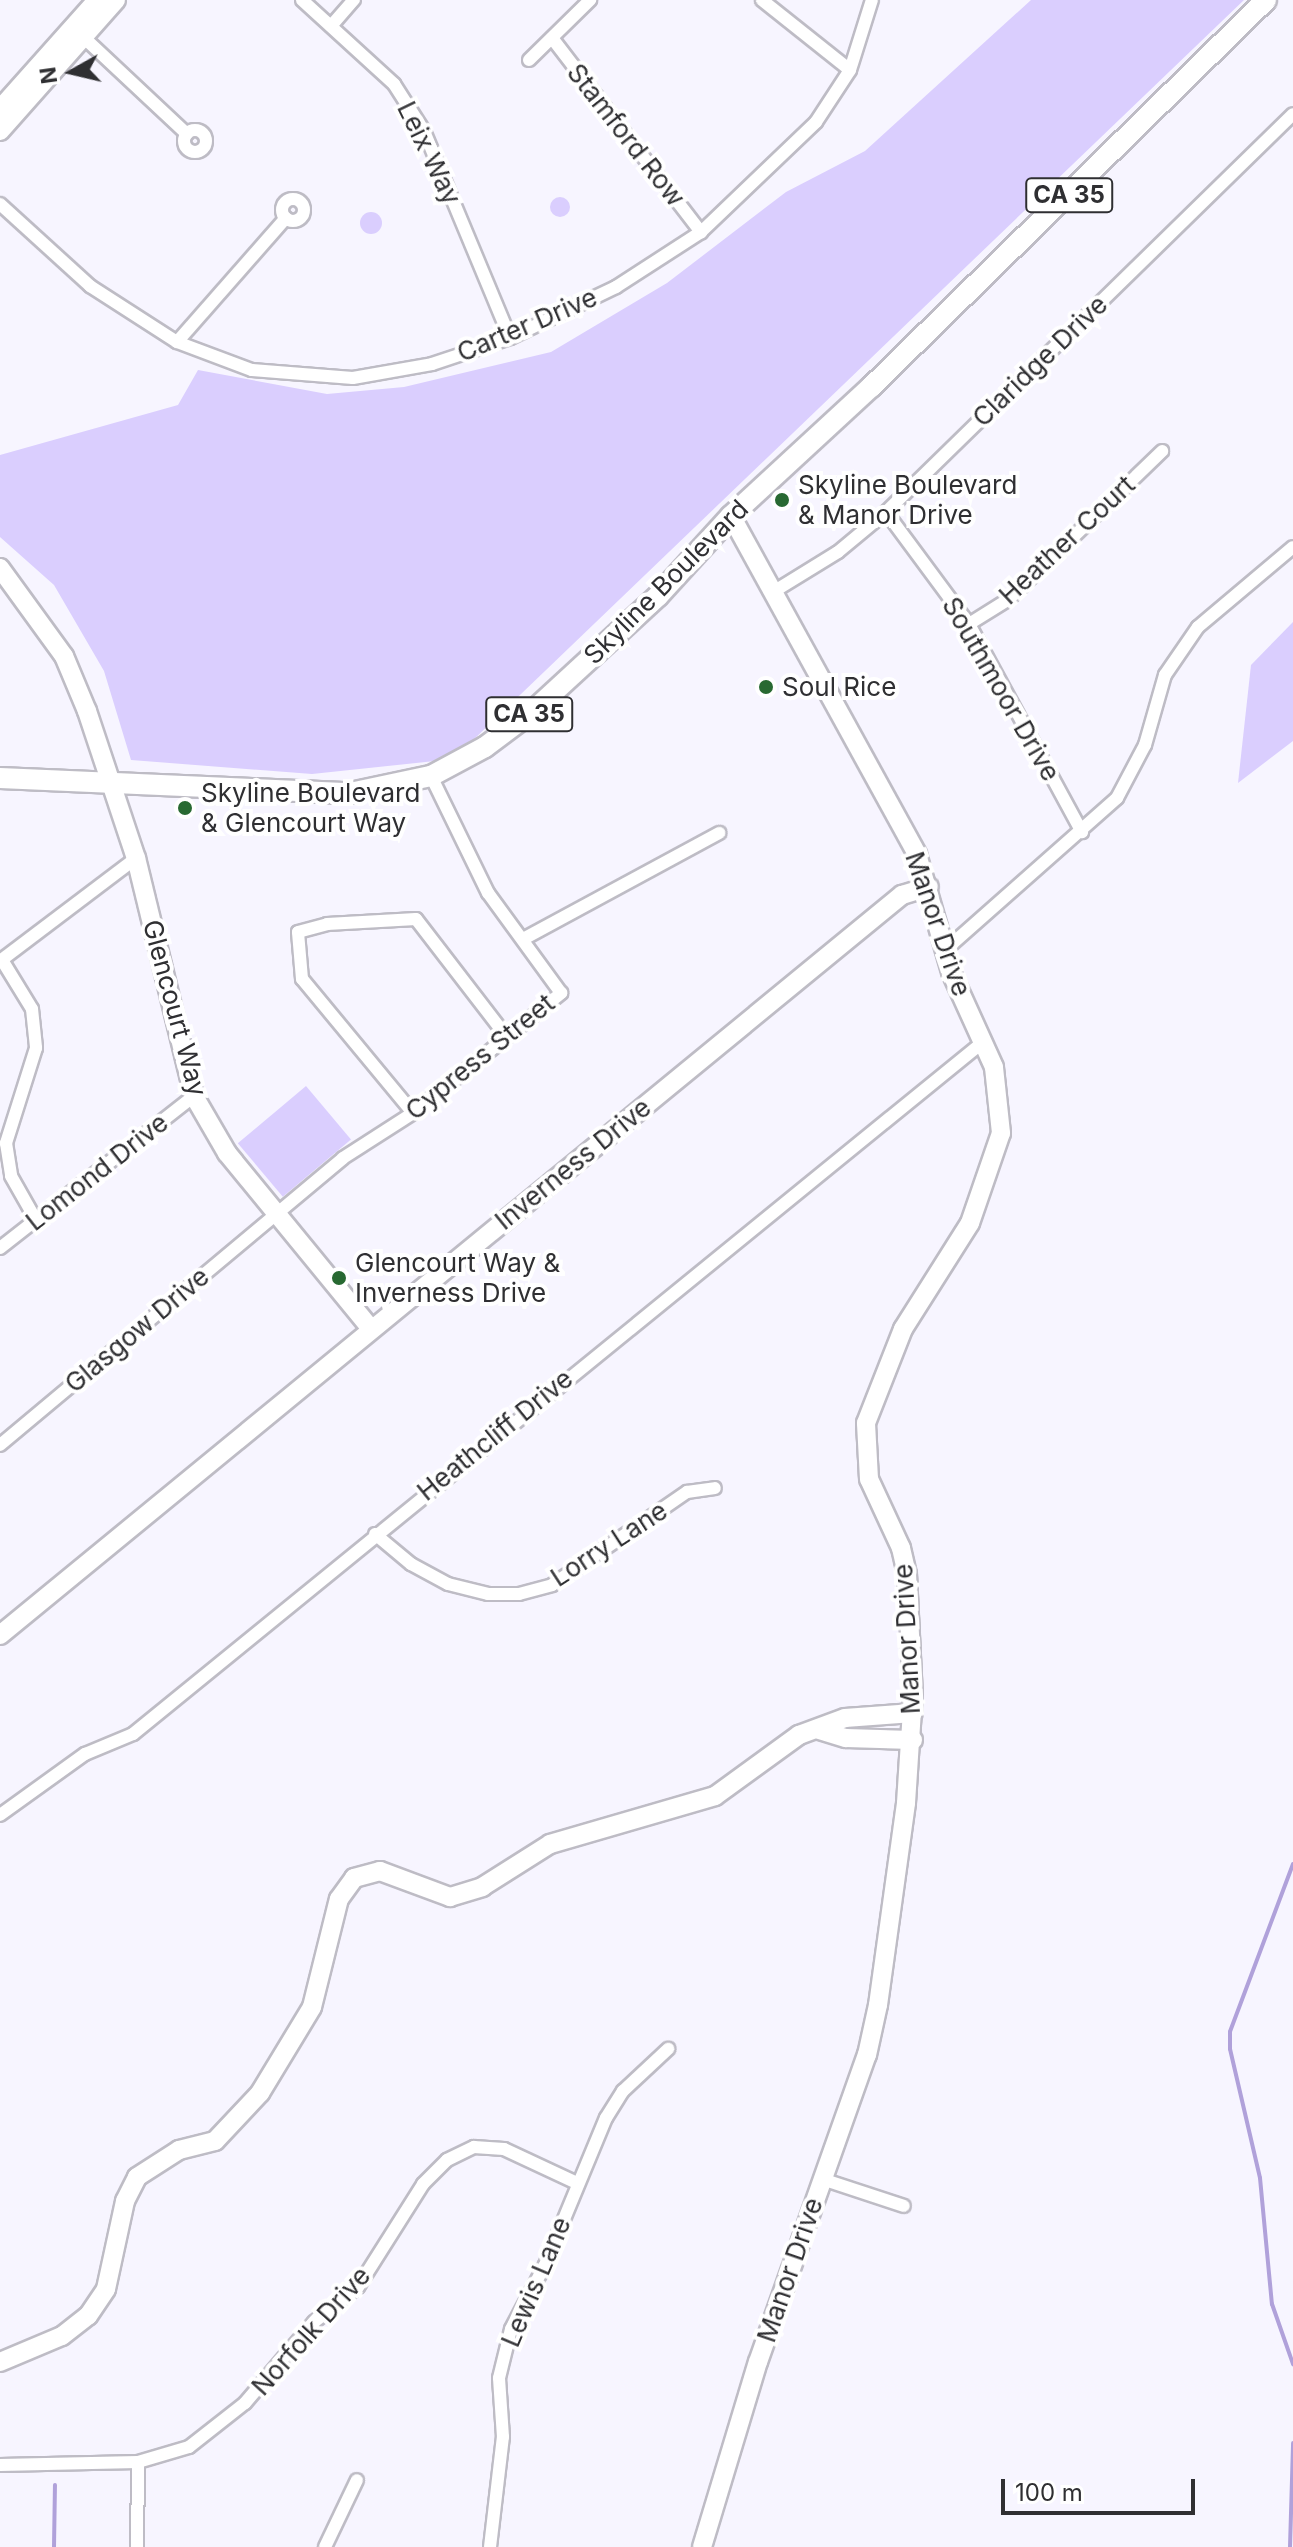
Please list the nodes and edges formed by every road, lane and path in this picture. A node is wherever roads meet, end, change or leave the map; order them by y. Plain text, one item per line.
1 (97, 0) edge
2 (116, 0) edge
3 (302, 0) edge
4 (354, 0) edge
5 (590, 0) edge
6 (762, 0) edge
7 (872, 0) edge
8 (1266, 0) edge
9 (331, 26) junction
10 (78, 32) junction
11 (552, 38) junction
12 (529, 60) dead end
13 (850, 70) junction
14 (0, 109) edge
15 (1293, 114) edge
16 (0, 131) edge
17 (187, 134) dead end
18 (0, 204) edge
19 (286, 218) dead end
20 (701, 232) junction
21 (510, 338) junction
22 (177, 342) junction
23 (1162, 451) dead end
24 (886, 512) junction
25 (731, 516) junction
26 (1293, 547) edge
27 (0, 568) edge
28 (773, 592) junction
29 (969, 624) junction
30 (431, 776) junction
31 (0, 778) edge
32 (109, 779) junction
33 (1082, 832) junction
34 (719, 833) dead end
35 (136, 858) junction
36 (929, 887) junction
37 (525, 938) junction
38 (944, 951) junction
39 (1, 960) edge
40 (507, 1037) junction
41 (983, 1042) junction
42 (194, 1096) junction
43 (413, 1113) junction
44 (275, 1214) junction
45 (36, 1220) junction
46 (0, 1248) edge
47 (371, 1329) junction
48 (0, 1445) edge
49 (715, 1488) dead end
50 (375, 1534) junction
51 (0, 1635) edge
52 (913, 1713) junction
53 (819, 1730) junction
54 (913, 1740) junction
55 (0, 1815) edge
56 (668, 2049) dead end
57 (822, 2179) junction
58 (577, 2183) junction
59 (904, 2206) dead end
60 (0, 2362) edge
61 (138, 2462) junction
62 (0, 2465) edge
63 (357, 2480) dead end
64 (137, 2547) edge
65 (325, 2547) edge
66 (490, 2547) edge
67 (702, 2547) edge

1 - 10 street
2 - 10 street
3 - 9 street, Leix Way
4 - 9 street
5 - 11 street
6 - 13 street
7 - 13 street, Carter Drive
8 - 25 main road, Skyline Boulevard / CA 35
9 - 21 street, Leix Way
10 - 14 street
10 - 16 street
10 - 17 street
11 - 12 street
11 - 20 street, Stamford Row
13 - 20 street, Carter Drive
15 - 24 street, Claridge Drive
18 - 22 street, Carter Drive
19 - 22 street
20 - 21 street, Carter Drive
21 - 22 street, Carter Drive
23 - 29 street, Heather Court
24 - 28 street, Claridge Drive
24 - 29 street, Southmoor Drive
25 - 28 street, Manor Drive
25 - 30 main road, Skyline Boulevard / CA 35
26 - 33 street
27 - 32 street, Glencourt Way
28 - 36 street, Manor Drive
29 - 33 street, Southmoor Drive
30 - 32 main road, Skyline Boulevard / CA 35
30 - 37 street, Cypress Street
31 - 32 main road, Skyline Boulevard / CA 35
32 - 35 street, Glencourt Way
33 - 38 street
34 - 37 street
35 - 39 street
35 - 42 street, Glencourt Way
36 - 38 street, Manor Drive
36 - 47 street, Inverness Drive
37 - 40 street, Cypress Street
38 - 41 street, Manor Drive
39 - 45 street
40 - 43 street, Cypress Street
40 - 43 street
41 - 50 street, Heathcliff Drive
41 - 52 street, Manor Drive
42 - 44 street, Glencourt Way
42 - 45 street, Lomond Drive
43 - 44 street, Cypress Street
44 - 47 street, Glencourt Way
44 - 48 street, Glasgow Drive
45 - 46 street, Lomond Drive
47 - 51 street, Inverness Drive
49 - 50 street, Lorry Lane
50 - 55 street, Heathcliff Drive
52 - 53 street
52 - 54 street, Manor Drive
53 - 54 street
53 - 60 street
54 - 57 street, Manor Drive
56 - 58 street, Lewis Lane
57 - 59 street
57 - 67 street, Manor Drive
58 - 61 street, Norfolk Drive
58 - 66 street, Lewis Lane
61 - 62 street, Norfolk Drive
61 - 64 street
63 - 65 street

